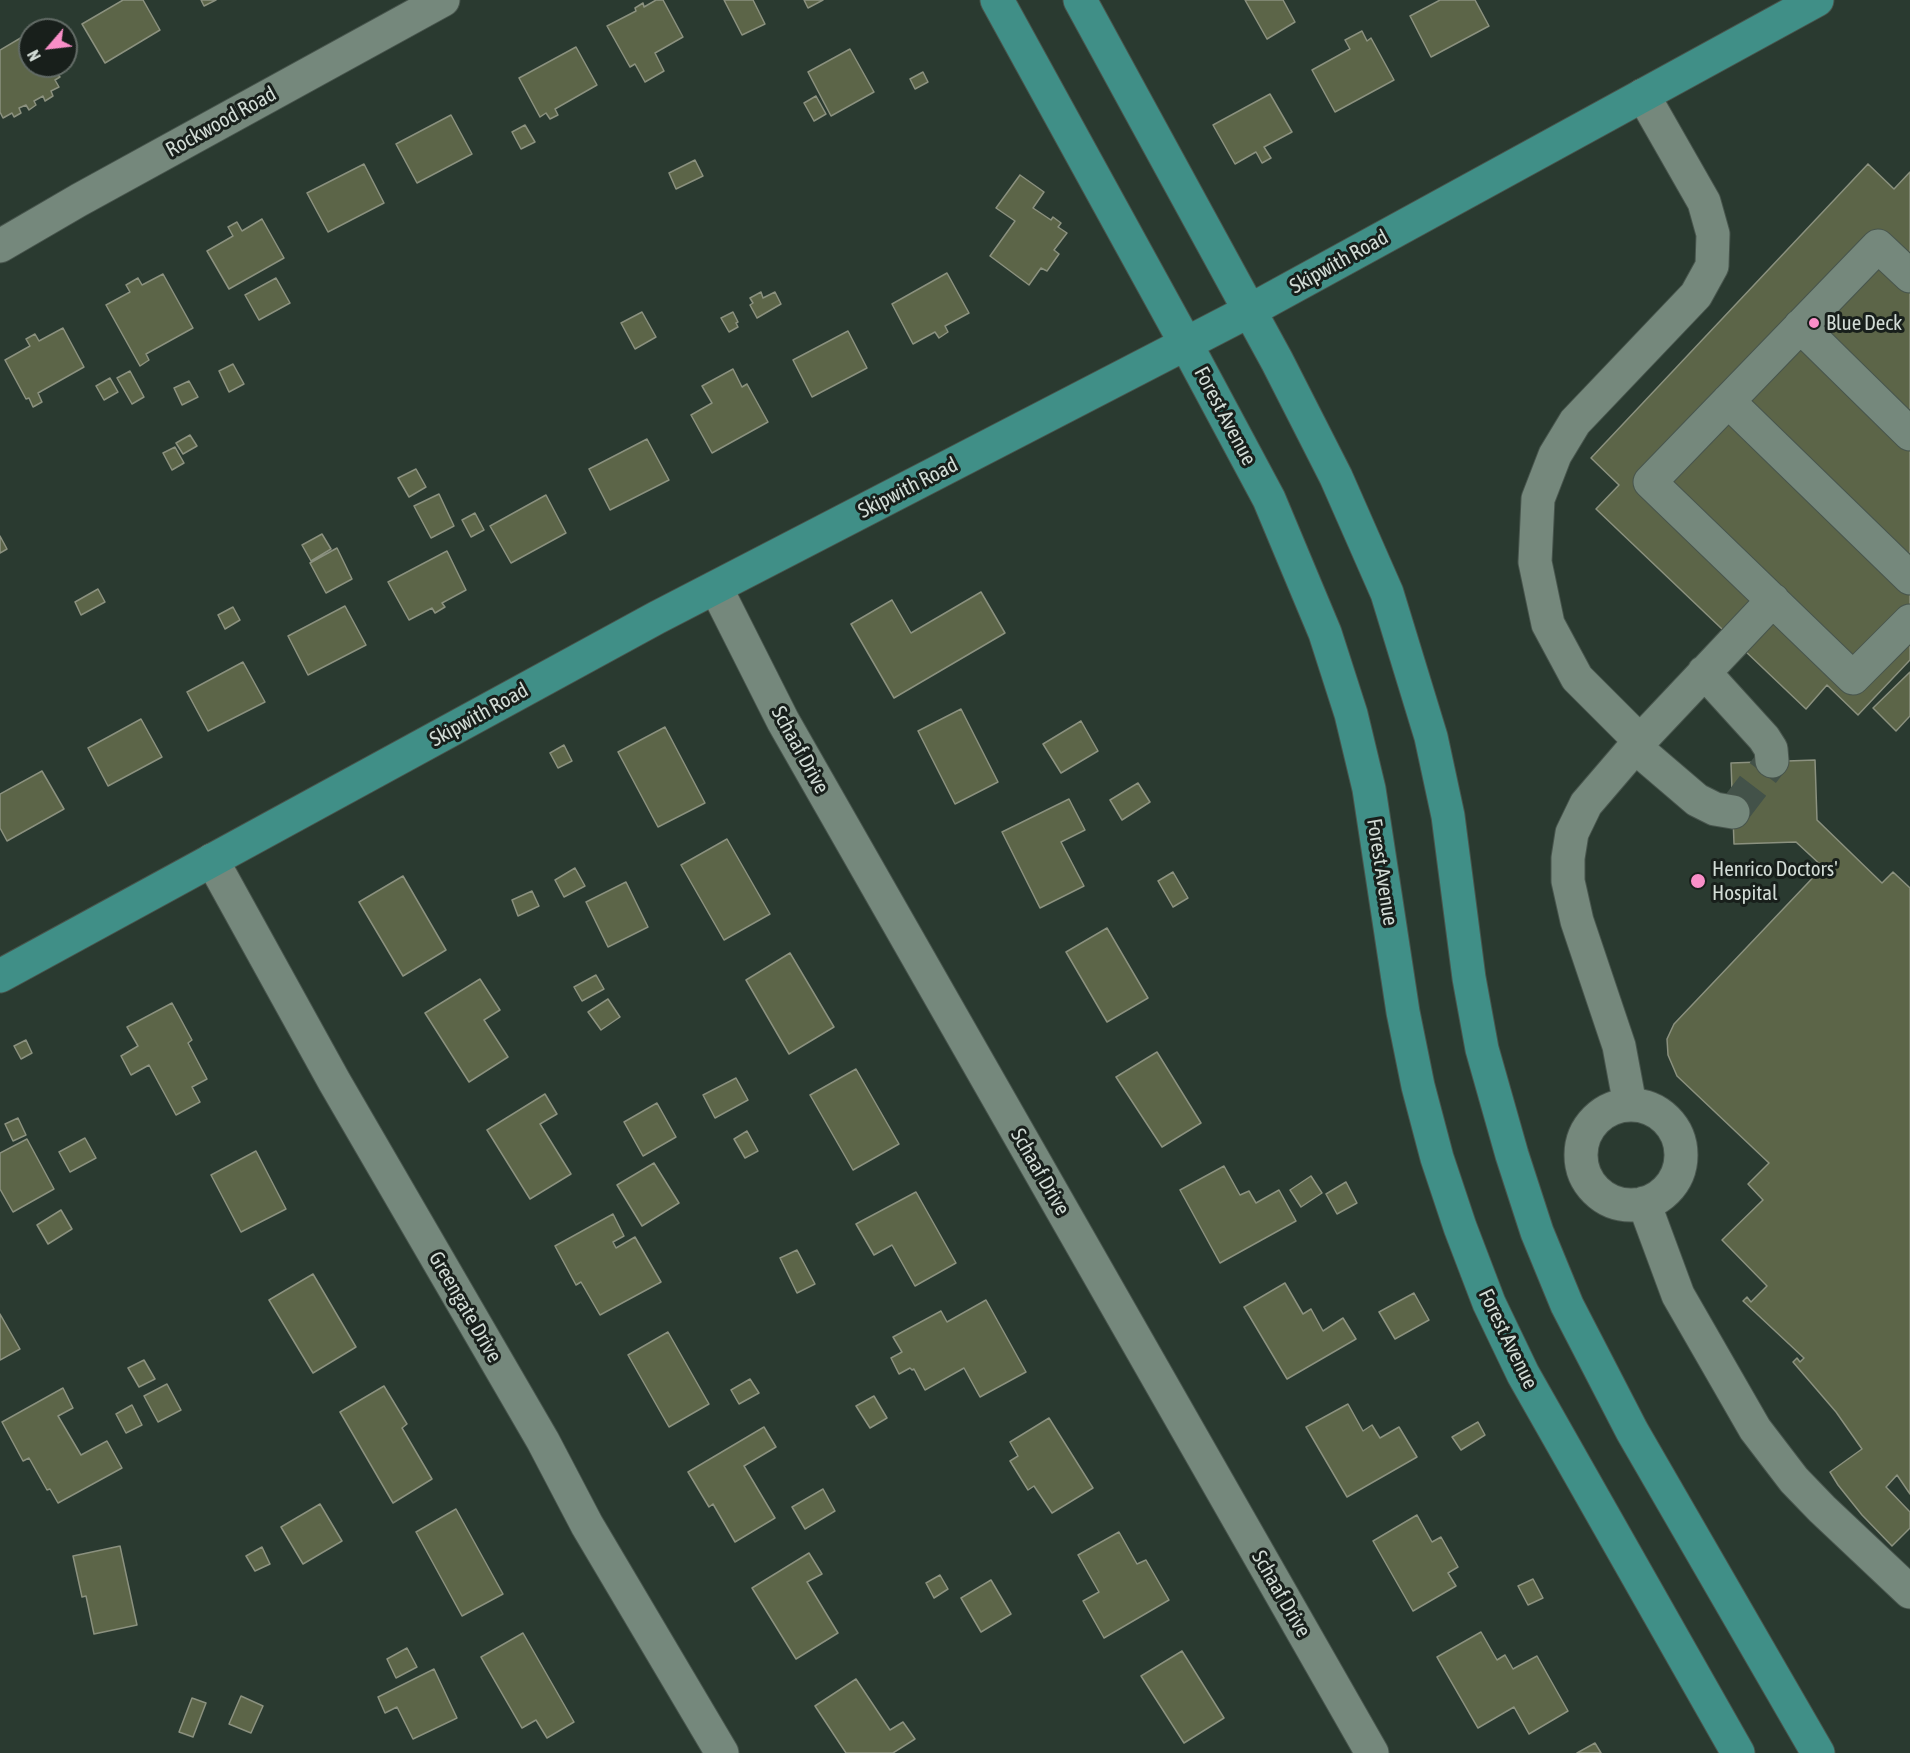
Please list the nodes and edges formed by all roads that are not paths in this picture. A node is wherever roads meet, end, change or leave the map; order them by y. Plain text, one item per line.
1 (443, 0) edge
2 (998, 0) edge
3 (1080, 0) edge
4 (1817, 0) edge
5 (1644, 95) junction
6 (0, 246) edge
7 (1910, 276) edge
8 (1249, 311) junction
9 (1800, 326) junction
10 (1186, 344) junction
11 (1728, 401) junction
12 (1910, 434) edge
13 (1910, 578) edge
14 (716, 588) junction
15 (1773, 600) junction
16 (1910, 621) edge
17 (1704, 672) junction
18 (1637, 744) junction
19 (1772, 761) dead end
20 (1733, 812) dead end
21 (212, 860) junction
22 (0, 976) edge
23 (1630, 1105) junction
24 (1644, 1203) junction
25 (1910, 1592) edge
26 (722, 1753) edge
27 (1372, 1753) edge
28 (1738, 1753) edge
29 (1818, 1753) edge

1 - 6 street, Rockwood Road
2 - 10 main road, Forest Avenue
3 - 8 main road
4 - 5 main road, Skipwith Road
5 - 8 main road, Skipwith Road
5 - 18 street
7 - 9 street
8 - 10 main road, Skipwith Road
8 - 29 main road
9 - 11 street
9 - 12 street
10 - 14 main road, Skipwith Road
10 - 28 main road, Forest Avenue
11 - 13 street
11 - 15 street
14 - 21 main road, Skipwith Road
14 - 27 street, Schaaf Drive
15 - 16 street
15 - 17 street
17 - 18 street
17 - 19 street
18 - 20 street
18 - 23 street
21 - 22 main road, Skipwith Road
21 - 26 street, Greengate Drive
23 - 24 street
23 - 24 street
24 - 25 street

